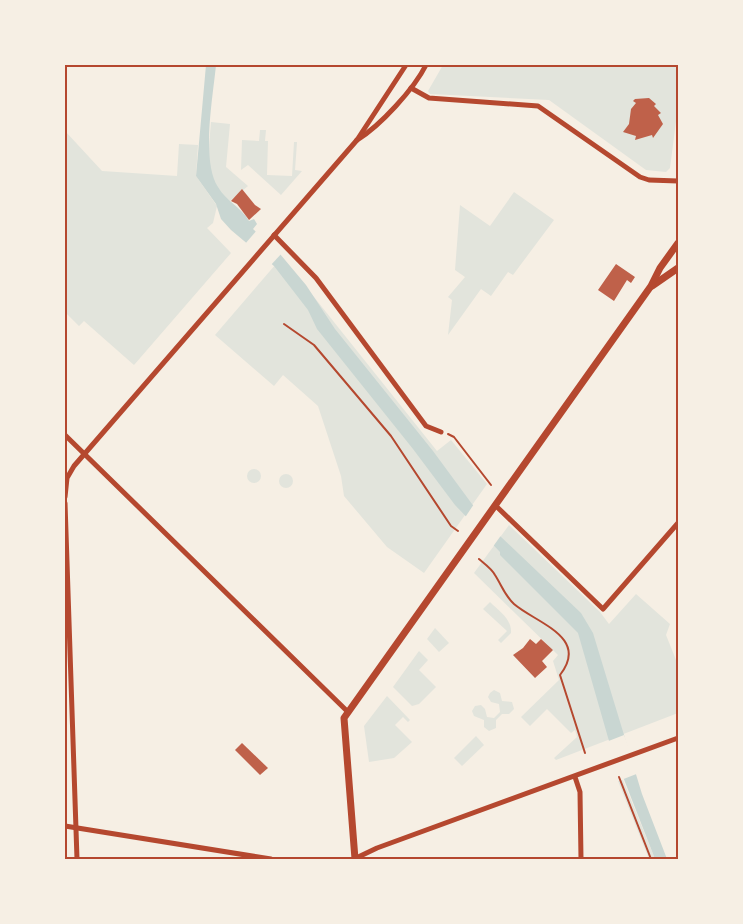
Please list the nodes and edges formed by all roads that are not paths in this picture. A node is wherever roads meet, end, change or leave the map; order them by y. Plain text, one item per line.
1 (406, 65) edge
2 (426, 65) edge
3 (411, 88) junction
4 (357, 140) junction
5 (678, 181) edge
6 (274, 235) junction
7 (678, 243) edge
8 (678, 268) edge
9 (651, 286) junction
10 (441, 432) road end
11 (65, 435) edge
12 (84, 454) junction
13 (65, 497) edge
14 (65, 503) edge
15 (495, 505) junction
16 (678, 523) edge
17 (348, 712) junction
18 (678, 738) edge
19 (575, 776) junction
20 (65, 826) edge
21 (76, 828) junction
22 (77, 859) edge
23 (271, 859) edge
24 (355, 859) edge
25 (581, 859) edge

1 - 4 street
2 - 3 street
3 - 4 street
3 - 5 street
4 - 6 street
6 - 10 street
6 - 12 street
7 - 9 street
8 - 9 street
9 - 15 street
11 - 12 street
12 - 13 street
12 - 17 street
14 - 21 street
15 - 16 street
15 - 17 street
17 - 24 street
18 - 19 street
19 - 24 street
19 - 25 street
20 - 21 street
21 - 22 street
21 - 23 street

